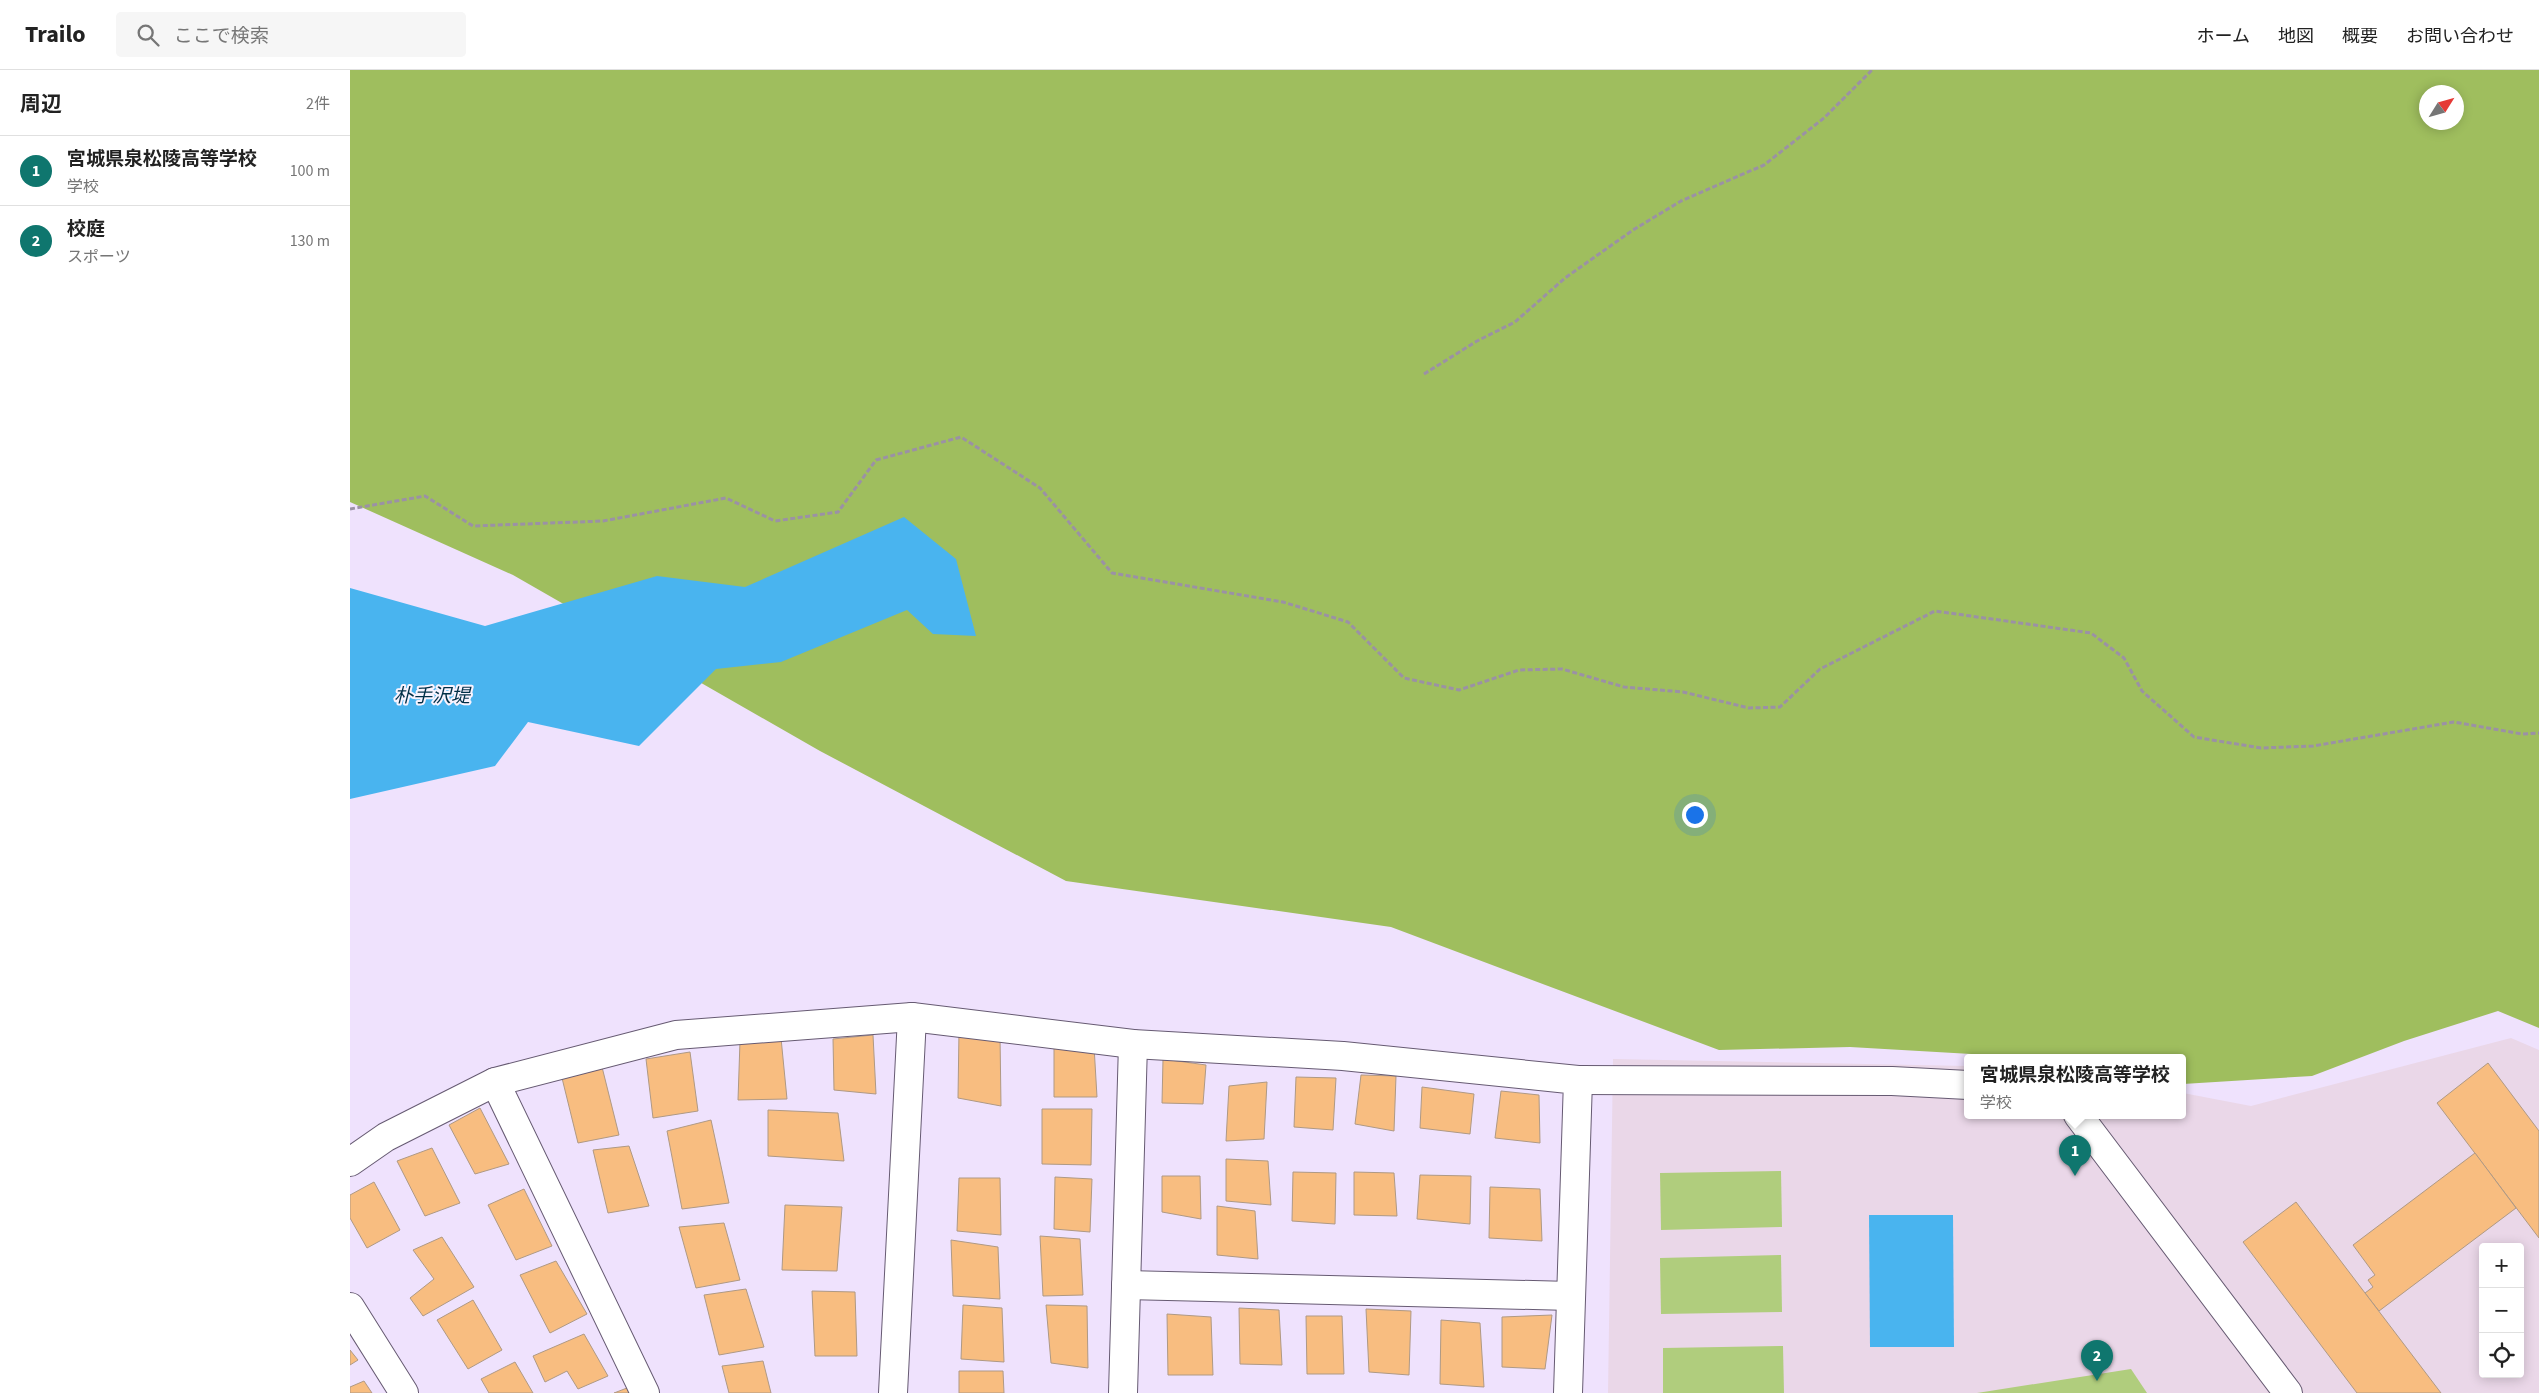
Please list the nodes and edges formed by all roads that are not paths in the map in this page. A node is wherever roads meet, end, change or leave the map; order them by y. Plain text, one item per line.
1 (912, 1017) junction
2 (1133, 1044) junction
3 (1578, 1080) junction
4 (495, 1082) junction
5 (1964, 1085) edge
6 (2081, 1119) edge
7 (350, 1162) edge
8 (1126, 1285) junction
9 (1571, 1296) junction
10 (350, 1307) edge
11 (404, 1393) edge
12 (645, 1393) edge
13 (893, 1393) edge
14 (1123, 1393) edge
15 (1568, 1393) edge
16 (2288, 1393) edge

1 - 2 street
1 - 4 street
1 - 13 street
2 - 3 street
2 - 8 street
3 - 5 street
3 - 9 street
4 - 7 street
4 - 12 street
6 - 16 street
8 - 9 street
8 - 14 street
9 - 15 street
10 - 11 street

